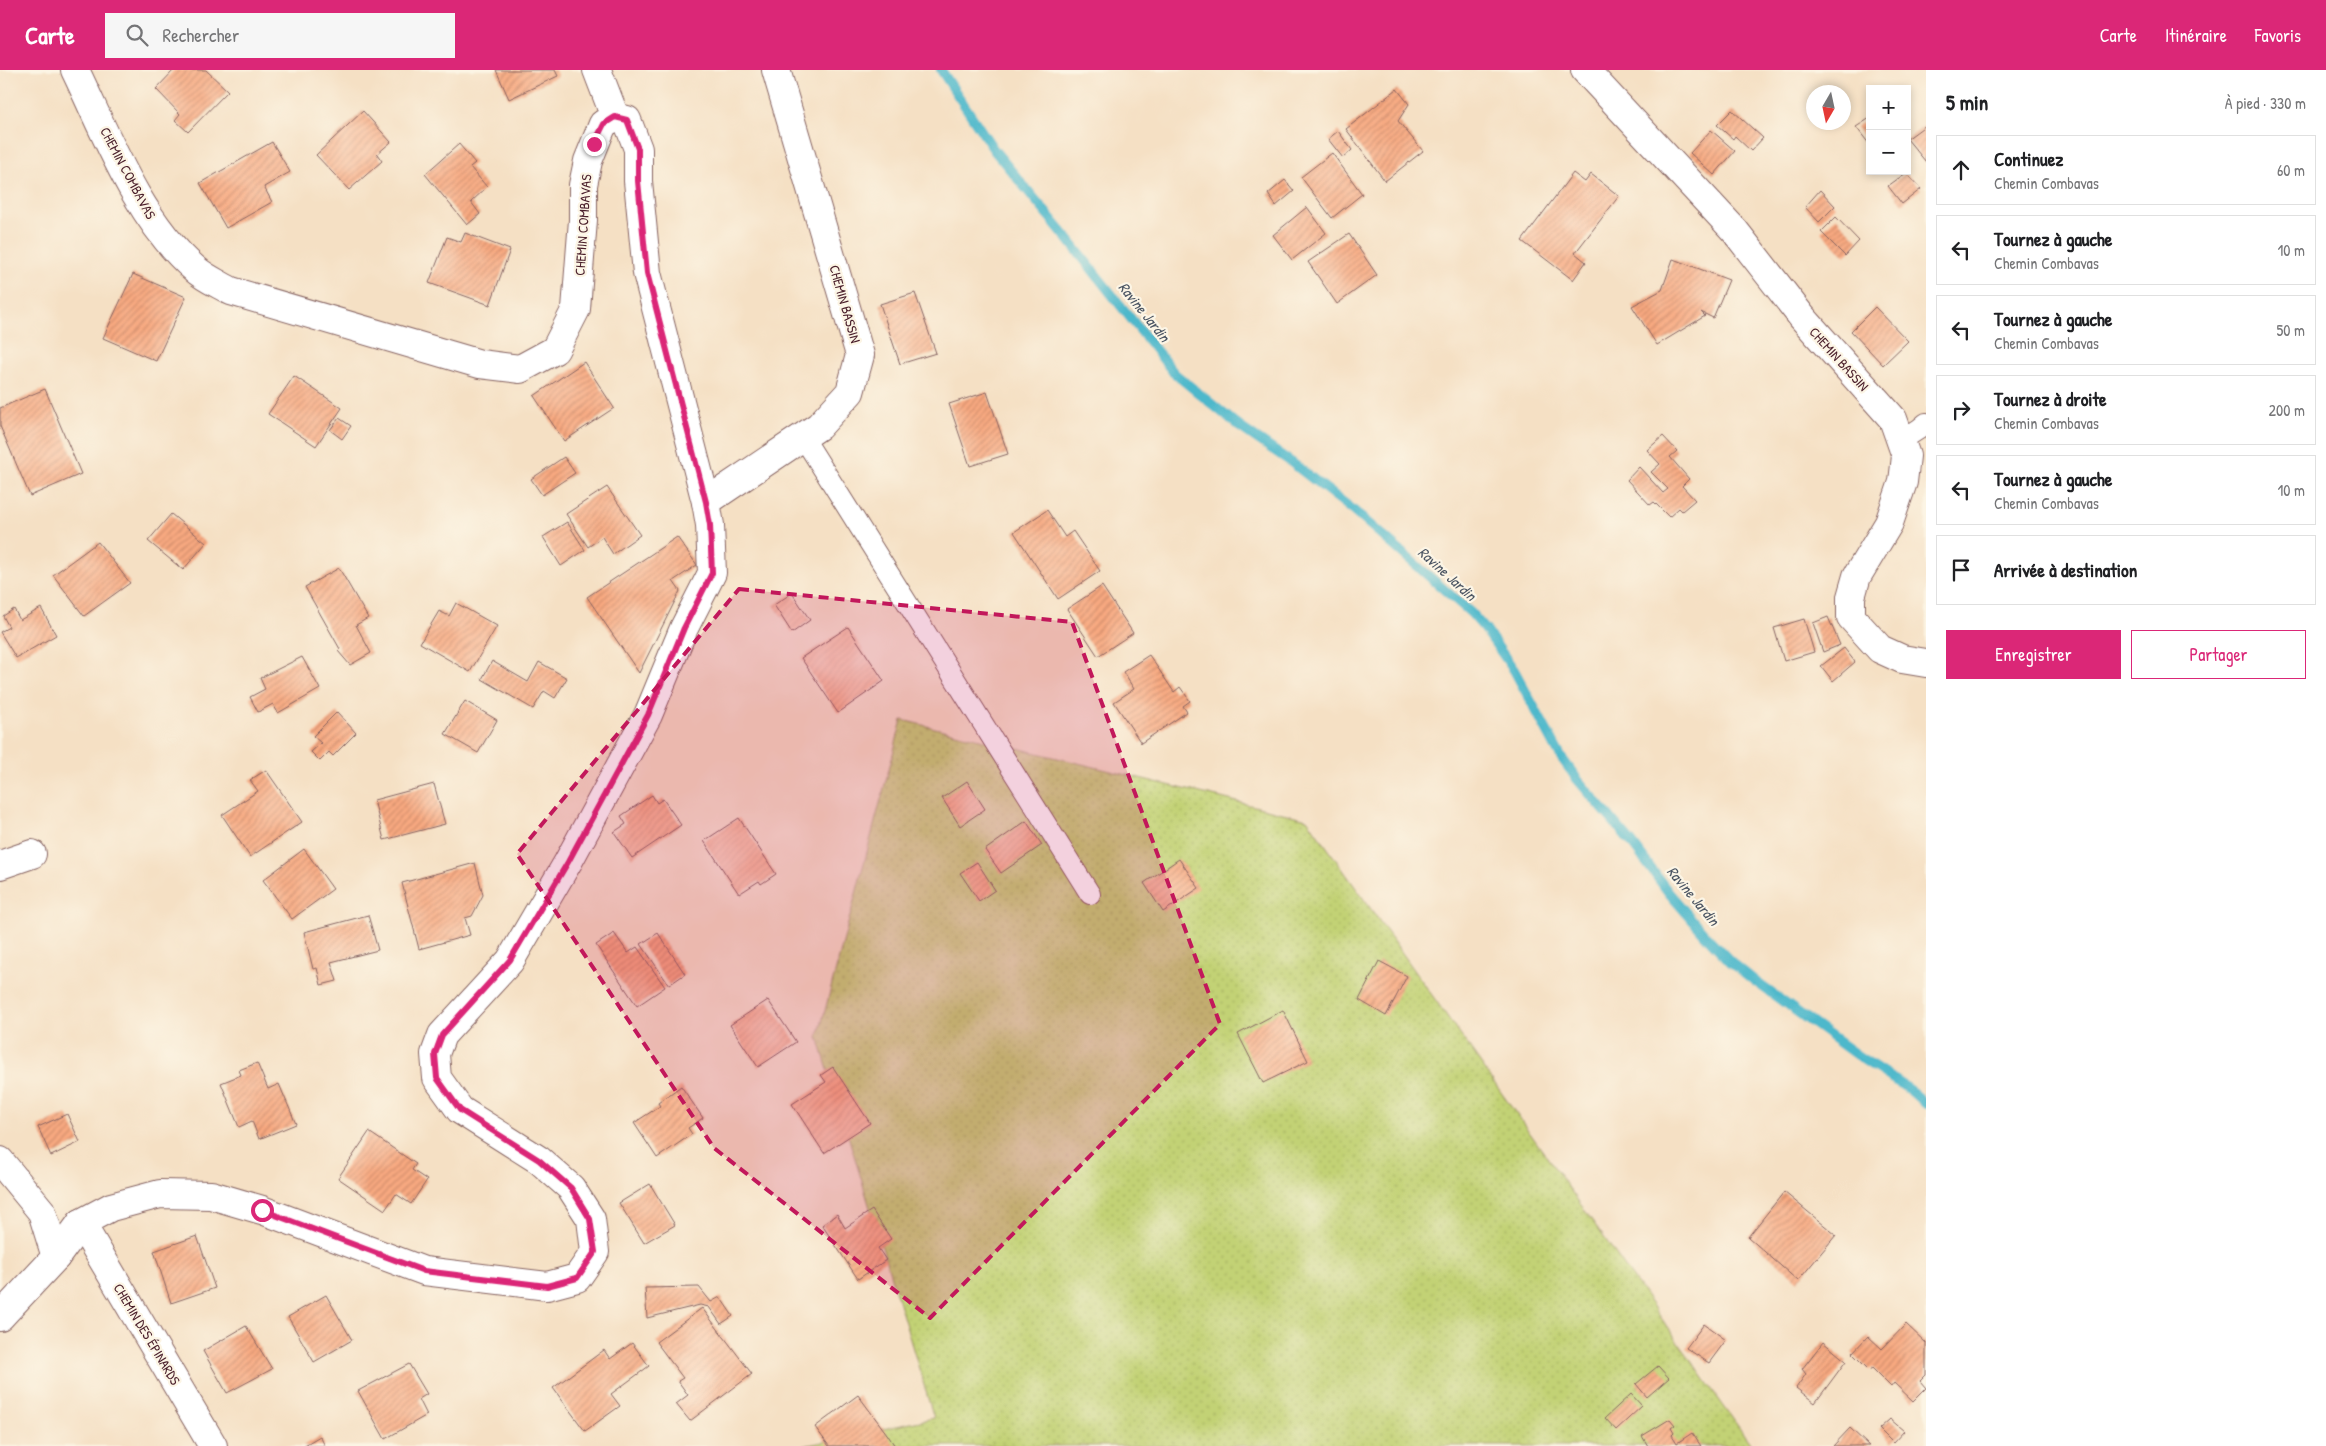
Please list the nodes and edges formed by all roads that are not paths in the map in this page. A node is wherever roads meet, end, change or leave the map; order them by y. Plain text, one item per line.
1 (75, 70) edge
2 (597, 70) edge
3 (776, 70) edge
4 (1585, 70) edge
5 (615, 117) junction
6 (1926, 422) edge
7 (803, 437) junction
8 (1902, 440) junction
9 (706, 502) junction
10 (1926, 663) edge
11 (32, 854) dead end
12 (0, 865) edge
13 (1090, 894) dead end
14 (0, 1161) edge
15 (80, 1223) junction
16 (56, 1257) junction
17 (0, 1317) edge
18 (214, 1446) edge

1 - 5 street, CHEMIN COMBAVAS
2 - 5 street
3 - 7 street, CHEMIN BASSIN
4 - 8 street, CHEMIN BASSIN
5 - 9 street
6 - 8 lane
7 - 9 street, CHEMIN BASSIN
7 - 13 lane
8 - 10 street, CHEMIN BASSIN
9 - 15 street
11 - 12 street
14 - 16 street
15 - 16 street
15 - 18 street, CHEMIN DES ÉPINARDS
16 - 17 street

